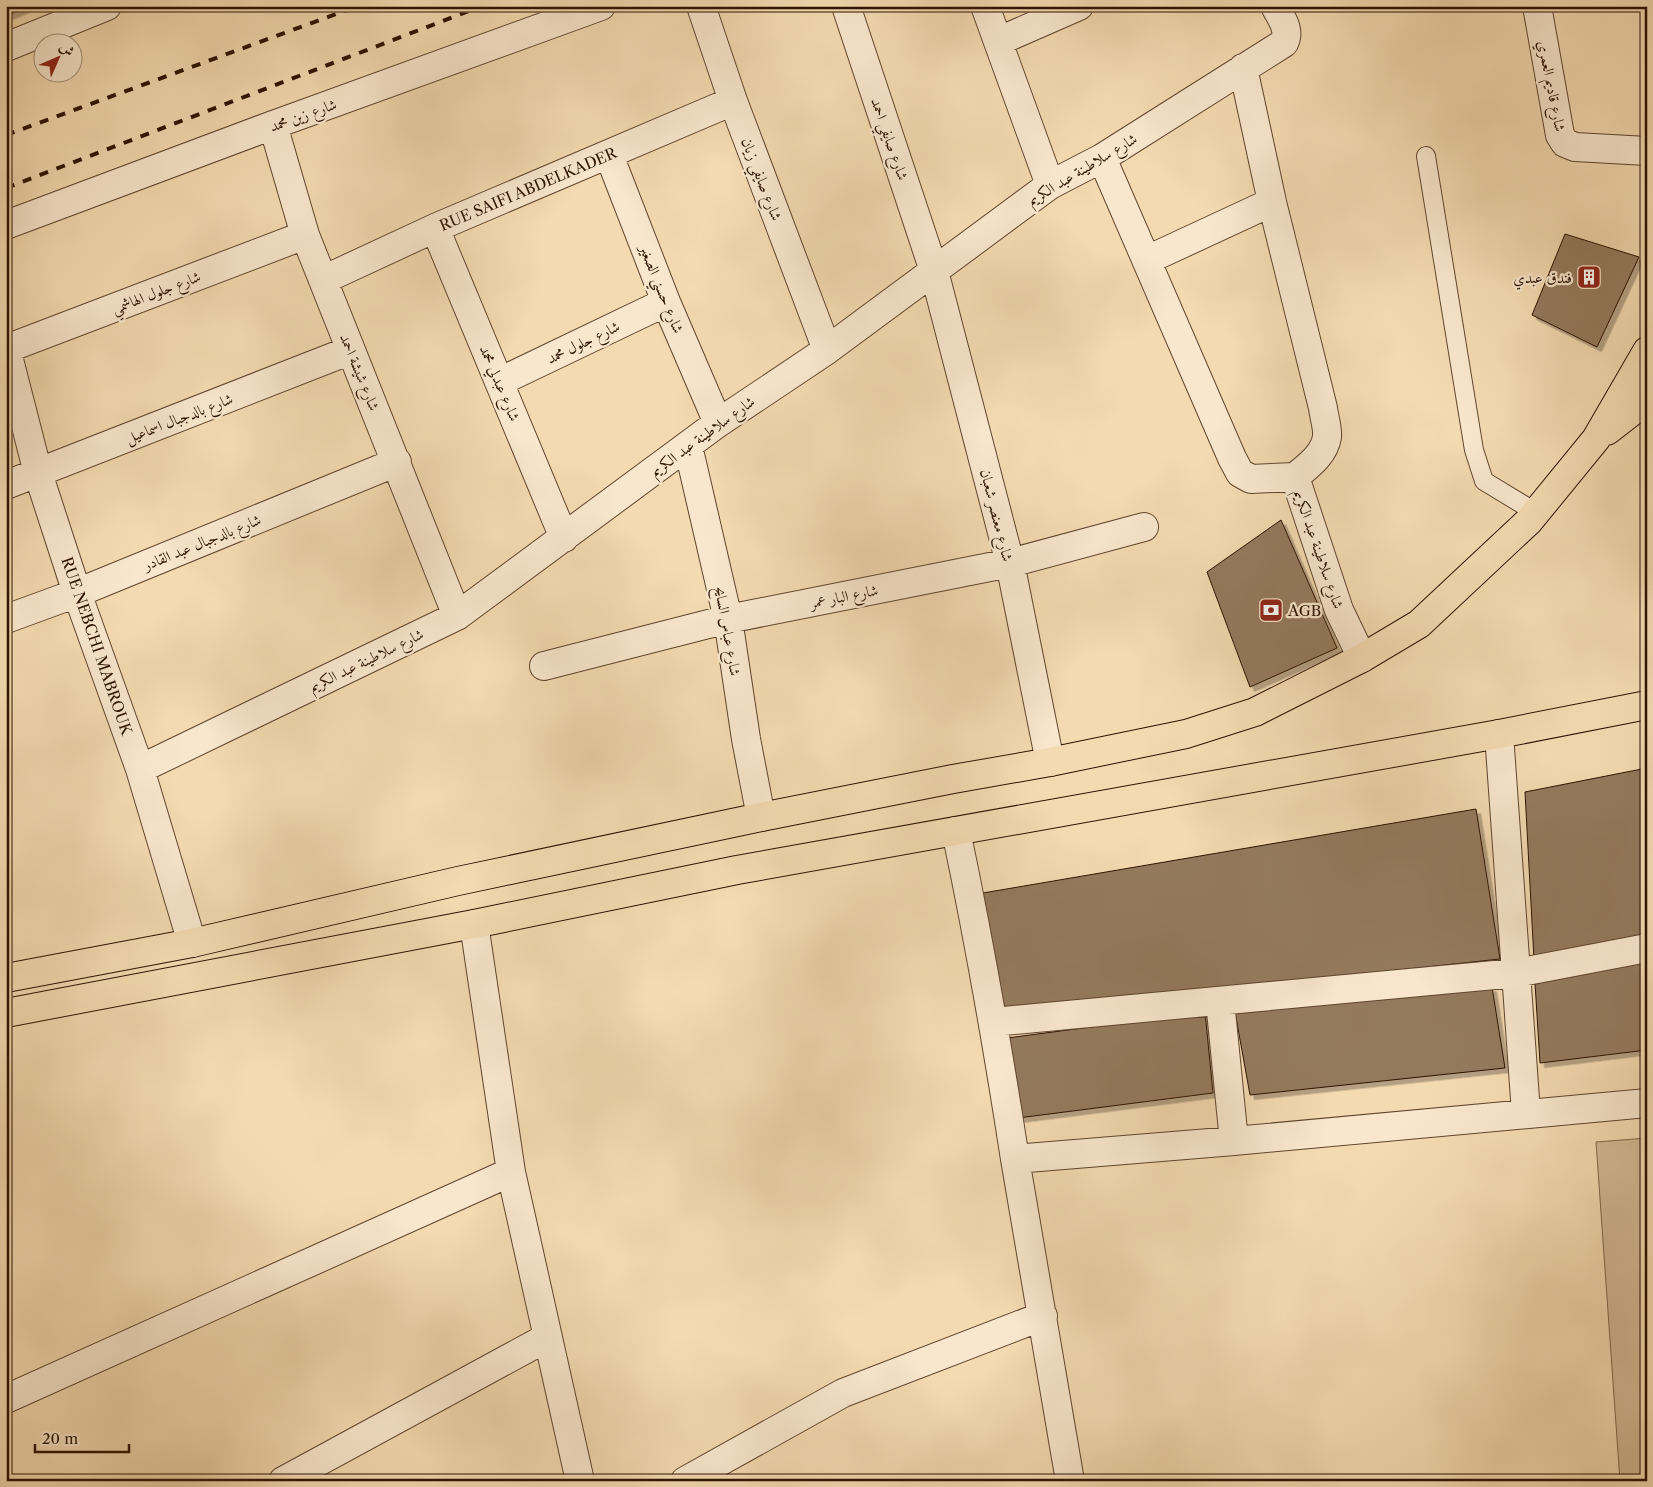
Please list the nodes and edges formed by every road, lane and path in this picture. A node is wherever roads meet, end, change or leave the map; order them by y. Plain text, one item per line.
1 (107, 6) edge
2 (600, 6) edge
3 (700, 6) edge
4 (846, 6) edge
5 (985, 6) edge
6 (1078, 6) edge
7 (1275, 6) edge
8 (1537, 6) edge
9 (999, 41) junction
10 (6, 47) edge
11 (1243, 68) junction
12 (733, 101) junction
13 (273, 125) junction
14 (1647, 151) edge
15 (609, 155) junction
16 (1426, 156) dead end
17 (1102, 158) junction
18 (1050, 185) junction
19 (1272, 202) junction
20 (6, 225) edge
21 (436, 228) junction
22 (305, 235) junction
23 (1147, 260) junction
24 (934, 271) junction
25 (324, 280) junction
26 (666, 302) junction
27 (6, 349) edge
28 (351, 350) junction
29 (827, 350) junction
30 (1647, 352) edge
31 (499, 382) junction
32 (1647, 400) edge
33 (718, 423) junction
34 (1596, 439) junction
35 (688, 446) junction
36 (397, 462) junction
37 (38, 473) junction
38 (1295, 477) junction
39 (6, 485) edge
40 (1535, 512) junction
41 (1144, 527) dead end
42 (564, 538) junction
43 (1010, 563) junction
44 (76, 593) junction
45 (457, 616) junction
46 (6, 619) edge
47 (728, 619) junction
48 (1362, 658) junction
49 (544, 666) dead end
50 (1647, 705) edge
51 (1499, 734) junction
52 (1050, 762) junction
53 (140, 769) junction
54 (761, 817) junction
55 (956, 831) junction
56 (474, 924) junction
57 (192, 943) junction
58 (1647, 948) edge
59 (1516, 972) junction
60 (6, 978) edge
61 (1220, 1001) junction
62 (6, 1013) edge
63 (993, 1022) junction
64 (1647, 1103) edge
65 (1526, 1113) junction
66 (1234, 1141) junction
67 (1015, 1159) junction
68 (511, 1172) junction
69 (1043, 1316) junction
70 (548, 1337) junction
71 (6, 1399) edge
72 (283, 1481) edge
73 (580, 1481) edge
74 (685, 1481) edge
75 (1070, 1481) edge

1 - 10 street
2 - 13 street, شارع زين محمد
3 - 12 street, شارع صايفي زيان
4 - 24 street, شارع صايفي احمد
5 - 9 street
6 - 9 street
7 - 11 street, شارع سلاطينة عبد الكريم
8 - 14 street, شارع قاديم العمري
9 - 18 street
11 - 17 street, شارع سلاطينة عبد الكريم
11 - 19 street, شارع سلاطينة عبد الكريم
12 - 15 street, RUE SAIFI ABDELKADER
12 - 29 street, شارع صايفي زيان
13 - 20 street, شارع زين محمد
13 - 22 street, شارع شيشة احمد
15 - 21 street, RUE SAIFI ABDELKADER
15 - 26 street, شارع حسني الصغير
16 - 40 lane
17 - 18 street, شارع سلاطينة عبد الكريم
17 - 23 street
18 - 24 street, شارع سلاطينة عبد الكريم
19 - 23 street
19 - 38 street, شارع سلاطينة عبد الكريم
21 - 25 street, RUE SAIFI ABDELKADER
21 - 31 street, شارع عبدلي محمد
22 - 25 street, شارع شيشة احمد
22 - 27 street, شارع جلول الهاشمي
23 - 38 street
24 - 29 street, شارع سلاطينة عبد الكريم
24 - 43 street, شارع معنصر شعبان
25 - 28 street, شارع شيشة احمد
26 - 31 street, شارع جلول محمد
26 - 33 street, شارع حسني الصغير
27 - 37 street, RUE NEBCHI MABROUK
28 - 36 street, شارع شيشة احمد
28 - 37 street, شارع بالدجبال اسماعيل
29 - 33 street, شارع سلاطينة عبد الكريم
30 - 34 main road
31 - 42 street, شارع عبدلي محمد
32 - 34 main road
33 - 35 street, شارع سلاطينة عبد الكريم
34 - 40 main road
35 - 42 street, شارع سلاطينة عبد الكريم
35 - 47 street, شارع عباس السايح
36 - 44 street, شارع بالدجبال عبد القادر
36 - 45 street, شارع شيشة احمد
37 - 39 street, شارع بالدجبال اسماعيل
37 - 44 street, RUE NEBCHI MABROUK
38 - 48 street, شارع سلاطينة عبد الكريم
40 - 48 main road
41 - 43 street, شارع البار عمر
42 - 45 street, شارع سلاطينة عبد الكريم
43 - 47 street, شارع البار عمر
43 - 52 street, شارع معنصر شعبان
44 - 46 street, شارع بالدجبال عبد القادر
44 - 53 street, RUE NEBCHI MABROUK
45 - 53 street, شارع سلاطينة عبد الكريم
47 - 49 street, شارع البار عمر
47 - 54 street, شارع عباس السايح
48 - 52 main road
50 - 51 main road
51 - 55 main road
51 - 59 street
52 - 54 main road
53 - 57 street, RUE NEBCHI MABROUK
54 - 57 main road
55 - 56 main road
55 - 63 street
56 - 62 main road
56 - 68 street
57 - 60 main road
58 - 59 street
59 - 61 street
59 - 65 street
61 - 63 street
61 - 66 street
63 - 67 street
64 - 65 street
65 - 66 street
66 - 67 street
67 - 69 street
68 - 70 street
68 - 71 street
69 - 74 street
69 - 75 street
70 - 72 street
70 - 73 street

